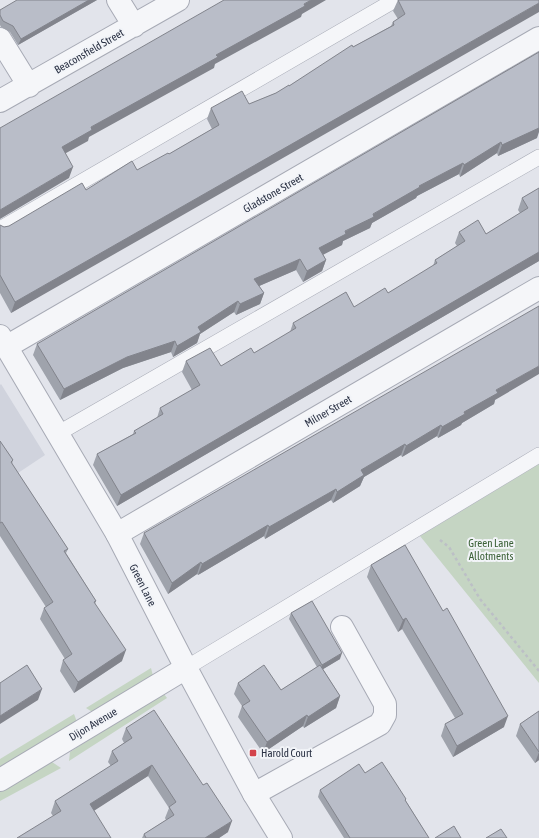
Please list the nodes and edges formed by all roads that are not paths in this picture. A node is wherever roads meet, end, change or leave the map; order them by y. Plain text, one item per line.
1 (118, 0) edge
2 (178, 0) edge
3 (396, 0) edge
4 (134, 26) junction
5 (539, 38) edge
6 (0, 39) edge
7 (28, 86) junction
8 (0, 102) edge
9 (539, 157) edge
10 (0, 229) edge
11 (539, 288) edge
12 (3, 341) edge
13 (57, 434) junction
14 (539, 455) edge
15 (117, 534) junction
16 (342, 627) dead end
17 (186, 668) junction
18 (0, 780) edge
19 (254, 794) junction
20 (281, 838) edge

1 - 4 street
2 - 4 street, Beaconsfield Street
3 - 10 lane
4 - 7 street, Beaconsfield Street
5 - 12 street, Gladstone Street
6 - 7 street
7 - 8 street, Beaconsfield Street
9 - 13 lane
11 - 15 street, Milner Street
12 - 13 street, Green Lane
13 - 15 street, Green Lane
14 - 17 lane
15 - 17 street, Green Lane
16 - 19 street
17 - 18 street, Dijon Avenue
17 - 19 street, Green Lane
19 - 20 street, Green Lane

